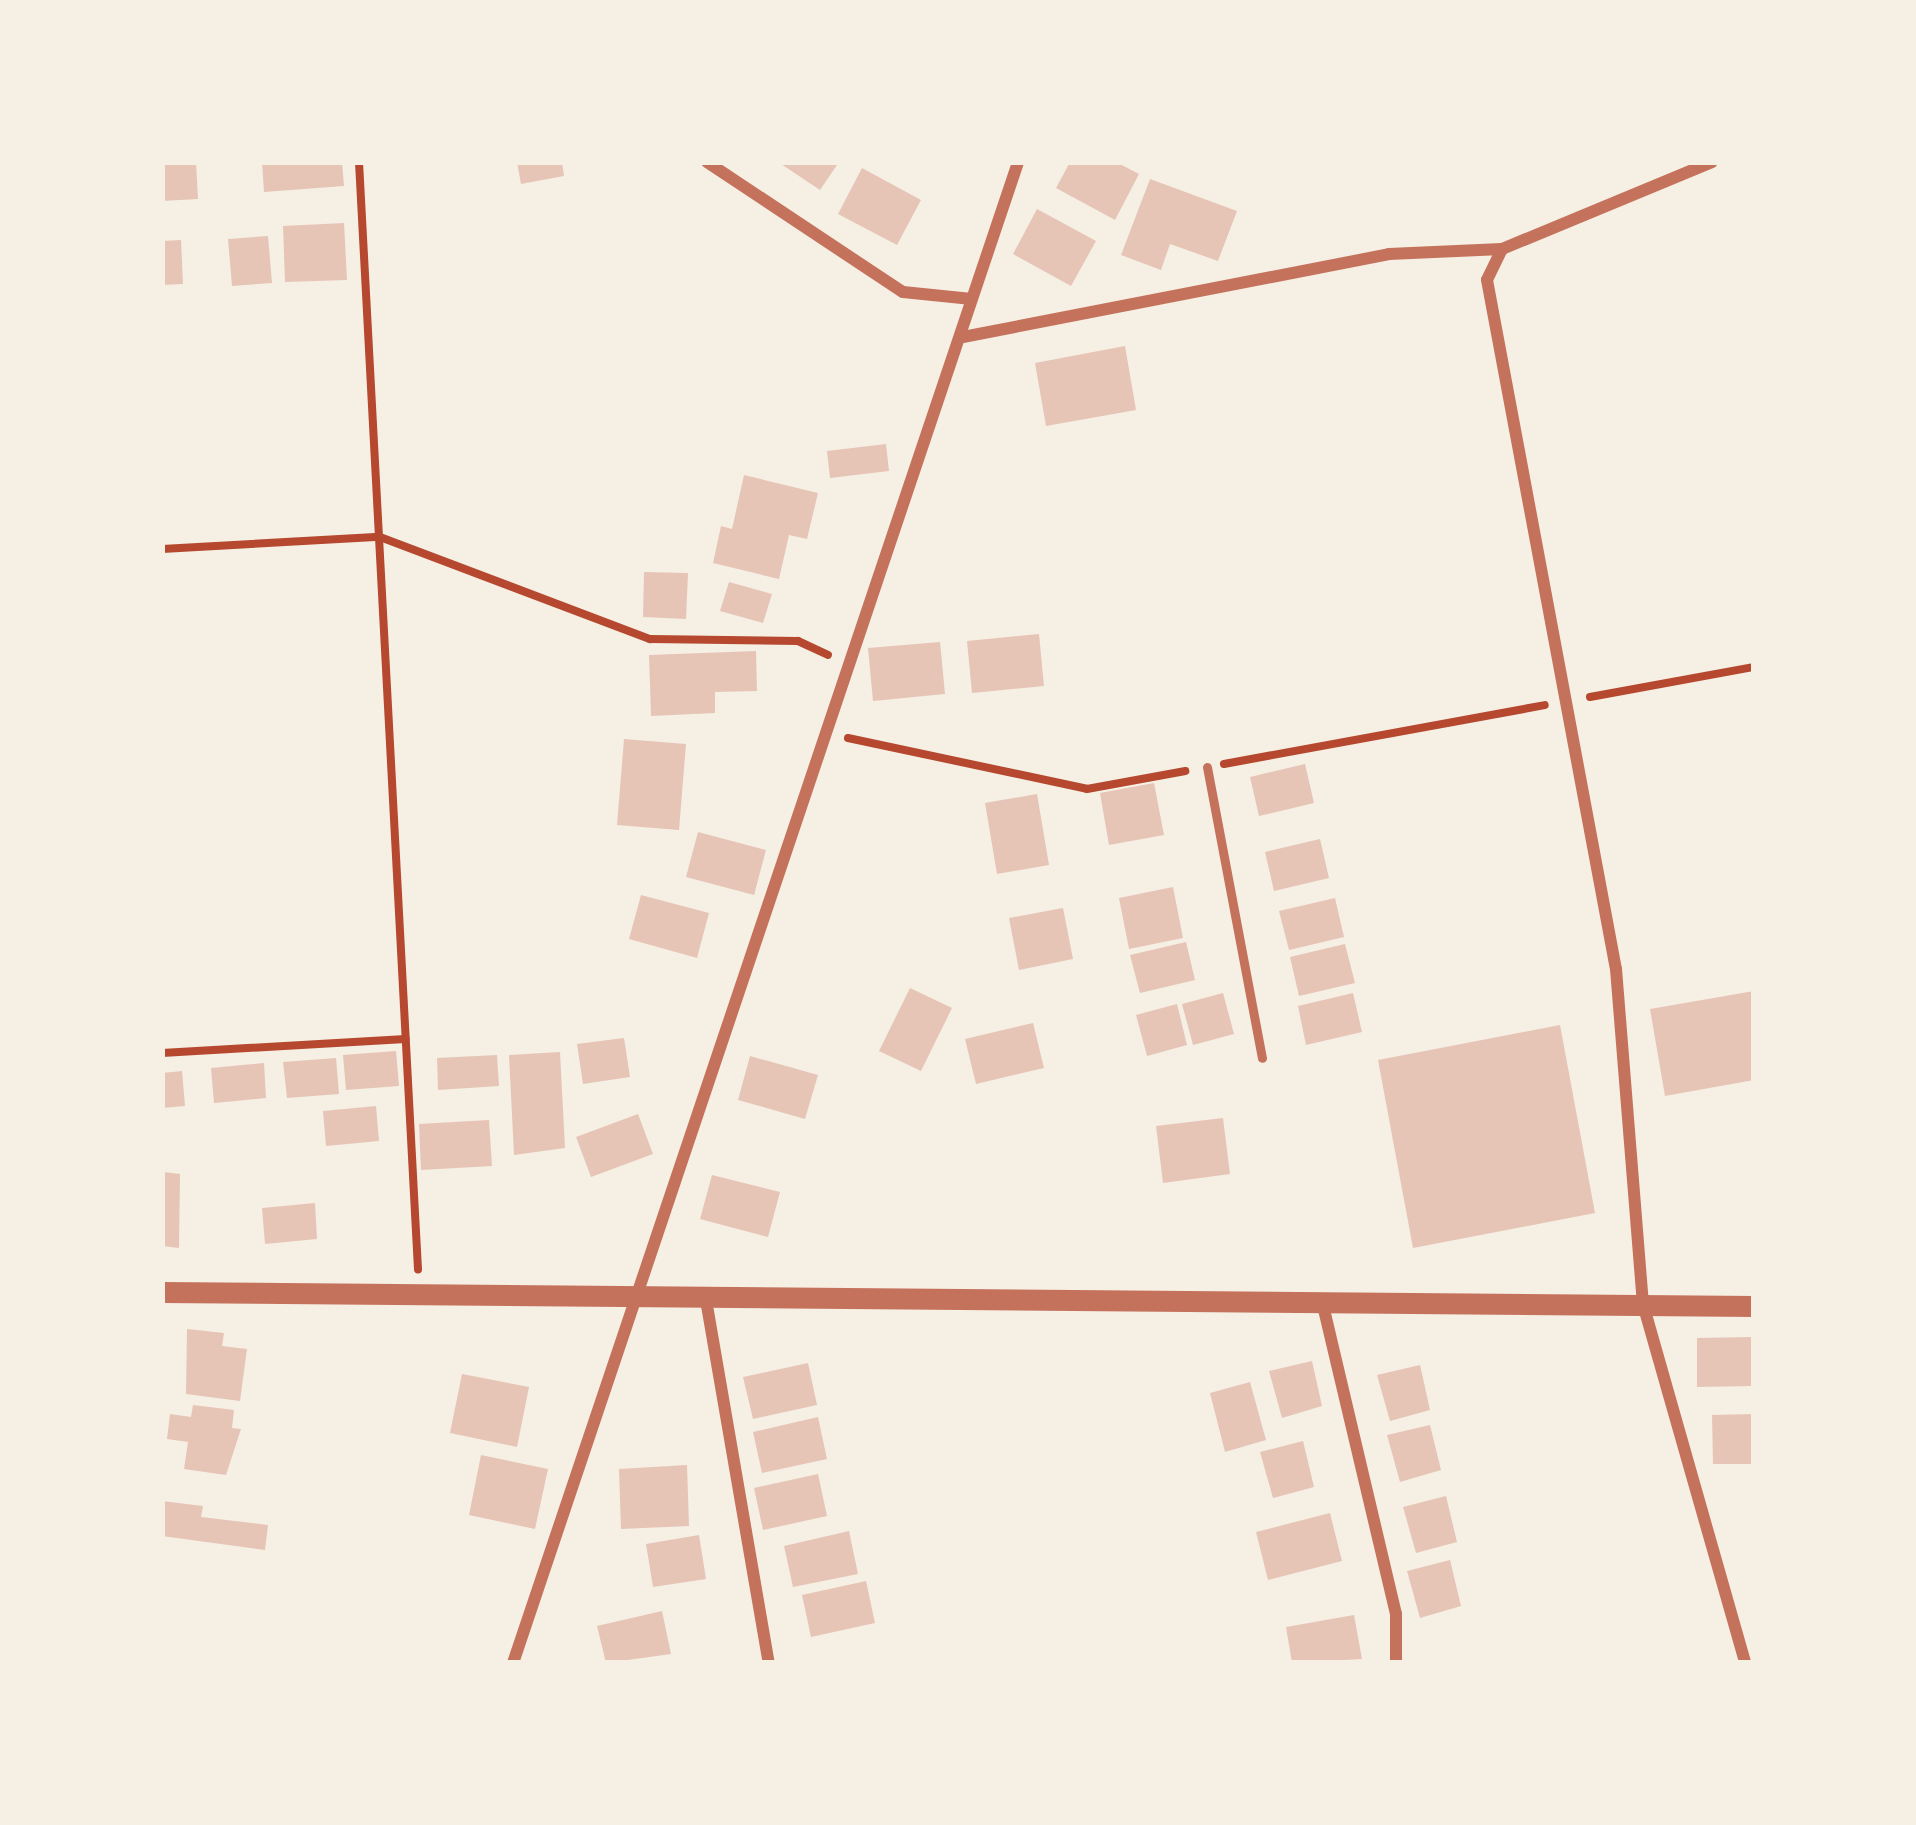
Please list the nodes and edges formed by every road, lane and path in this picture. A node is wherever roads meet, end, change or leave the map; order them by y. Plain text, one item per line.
1 (359, 162) edge
2 (707, 162) edge
3 (1018, 162) edge
4 (1712, 162) edge
5 (1502, 249) junction
6 (972, 299) junction
7 (963, 338) junction
8 (380, 537) junction
9 (162, 549) edge
10 (852, 666) junction
11 (1754, 667) edge
12 (1566, 701) junction
13 (829, 734) junction
14 (1207, 767) junction
15 (406, 1039) junction
16 (162, 1053) edge
17 (1262, 1058) dead end
18 (419, 1291) junction
19 (637, 1291) junction
20 (162, 1292) edge
21 (705, 1294) junction
22 (1322, 1300) junction
23 (1643, 1304) junction
24 (1754, 1306) edge
25 (513, 1663) edge
26 (769, 1663) edge
27 (1396, 1663) edge
28 (1745, 1663) edge

1 - 8 path
2 - 6 street
3 - 6 street
4 - 5 street
5 - 7 street
5 - 12 street
6 - 7 street
7 - 10 street
8 - 9 path
8 - 10 path
8 - 15 path
10 - 13 street
11 - 12 path
12 - 14 path
12 - 23 street
13 - 14 path
13 - 19 street
14 - 17 lane
15 - 16 path
15 - 18 path
18 - 19 street
18 - 20 street
19 - 21 street
19 - 25 street
21 - 22 street
21 - 26 street
22 - 23 street
22 - 27 street
23 - 24 street
23 - 28 street

